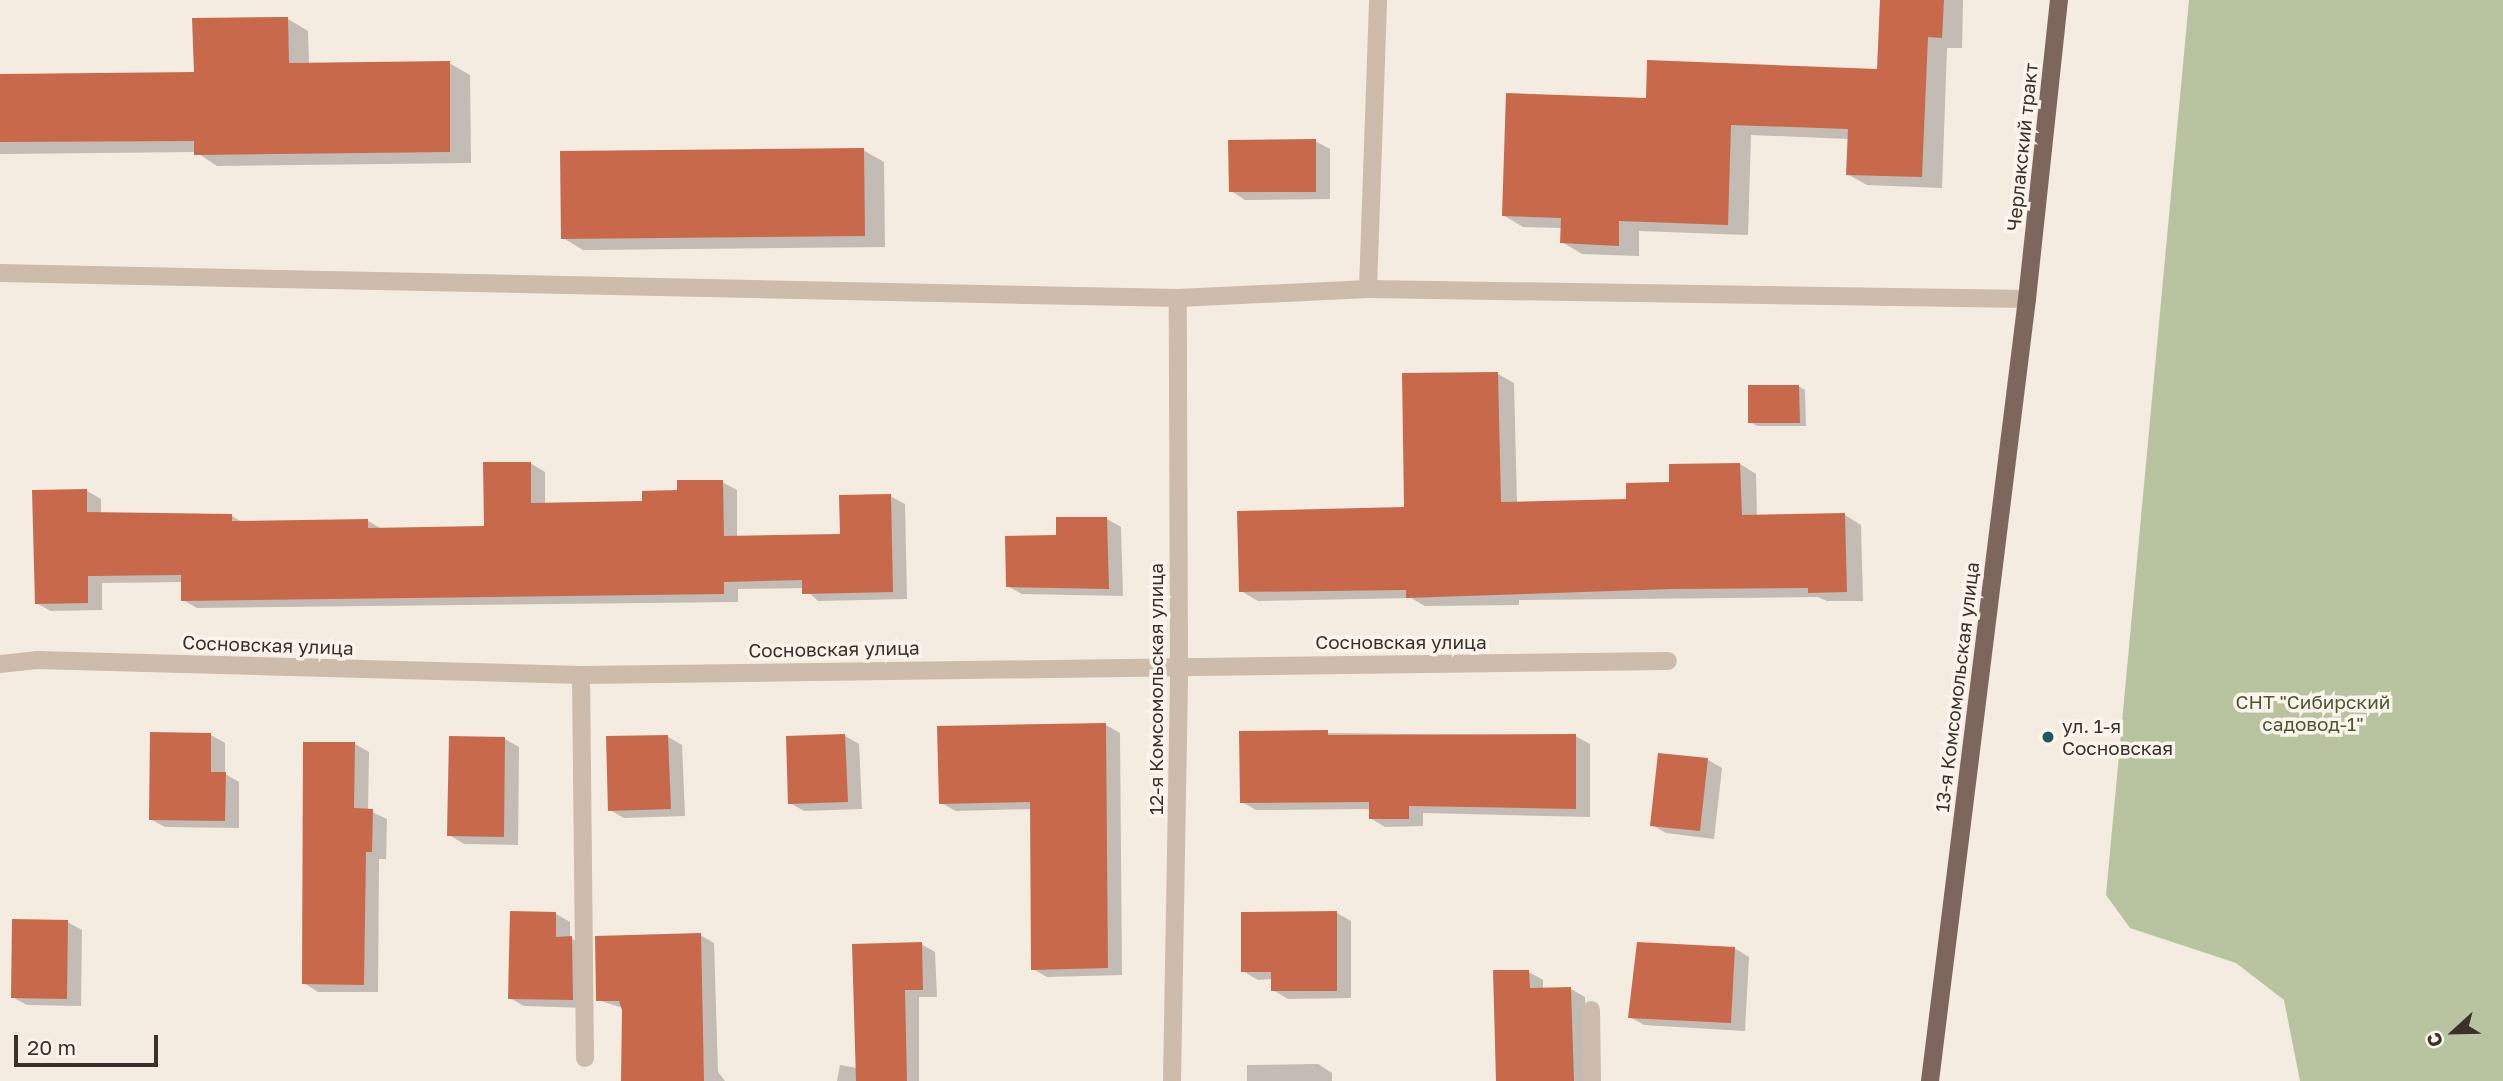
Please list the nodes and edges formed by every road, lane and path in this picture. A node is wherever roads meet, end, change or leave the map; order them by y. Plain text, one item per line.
1 (1378, 0) edge
2 (2059, 0) edge
3 (0, 273) edge
4 (1368, 289) junction
5 (1178, 298) junction
6 (2027, 299) junction
7 (1668, 661) dead end
8 (0, 664) edge
9 (1179, 664) junction
10 (581, 675) junction
11 (1591, 1010) dead end
12 (585, 1058) dead end
13 (1172, 1081) edge
14 (1592, 1081) edge
15 (1930, 1081) edge

1 - 4 street
2 - 6 main road, Черлакский тракт
3 - 5 street
4 - 5 street
4 - 6 street
5 - 9 street, 12-я Комсомольская улица
6 - 15 main road, 13-я Комсомольская улица
7 - 9 street, Сосновская улица
8 - 10 street, Сосновская улица
9 - 10 street, Сосновская улица
9 - 13 street, 12-я Комсомольская улица
10 - 12 street
11 - 14 street

